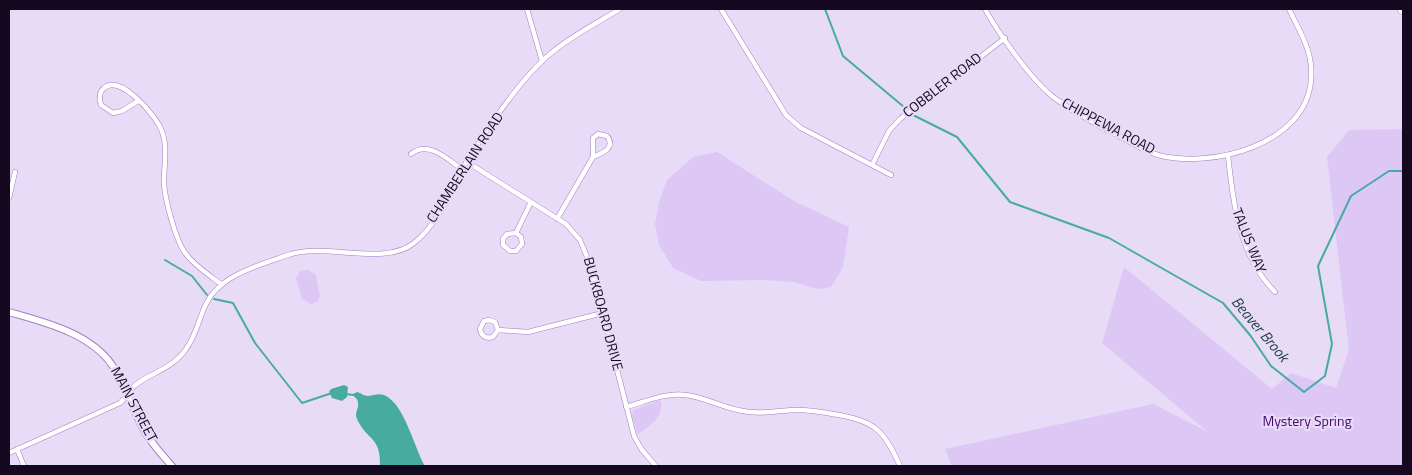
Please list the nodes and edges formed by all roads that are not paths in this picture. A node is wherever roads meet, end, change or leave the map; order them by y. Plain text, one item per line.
1 (527, 9) edge
2 (620, 9) edge
3 (722, 9) edge
4 (985, 9) edge
5 (1289, 9) edge
6 (1005, 38) junction
7 (542, 61) junction
8 (138, 101) junction
9 (411, 154) dead end
10 (1228, 155) junction
11 (593, 157) junction
12 (467, 162) junction
13 (872, 165) junction
14 (463, 170) junction
15 (15, 172) dead end
16 (891, 175) dead end
17 (9, 198) edge
18 (531, 202) junction
19 (557, 219) junction
20 (516, 233) junction
21 (220, 284) junction
22 (1276, 292) dead end
23 (9, 312) edge
24 (603, 313) junction
25 (498, 330) junction
26 (128, 394) junction
27 (626, 407) junction
28 (17, 449) junction
29 (9, 452) edge
30 (24, 466) edge
31 (172, 466) edge
32 (656, 466) edge
33 (900, 466) edge

1 - 7 street
2 - 7 street, CHAMBERLAIN ROAD
3 - 13 street
4 - 6 street, CHIPPEWA ROAD
5 - 10 street, CHIPPEWA ROAD
6 - 10 street, CHIPPEWA ROAD
6 - 13 street, COBBLER ROAD
7 - 12 street, CHAMBERLAIN ROAD
8 - 8 street
8 - 21 street
9 - 14 street
10 - 22 street, TALUS WAY
11 - 11 street
11 - 19 street
12 - 14 street, CHAMBERLAIN ROAD
12 - 18 street, BUCKBOARD DRIVE
13 - 16 street
14 - 21 street, CHAMBERLAIN ROAD
15 - 17 street
18 - 19 street, BUCKBOARD DRIVE
18 - 20 street
19 - 24 street, BUCKBOARD DRIVE
20 - 20 street
21 - 26 street, CHAMBERLAIN ROAD
23 - 26 main road, MAIN STREET
24 - 25 street
24 - 27 street, BUCKBOARD DRIVE
25 - 25 street
26 - 28 street, CHAMBERLAIN ROAD
26 - 31 main road, MAIN STREET
27 - 32 street, BUCKBOARD DRIVE
27 - 33 street
28 - 29 street, CHAMBERLAIN ROAD
28 - 30 street

